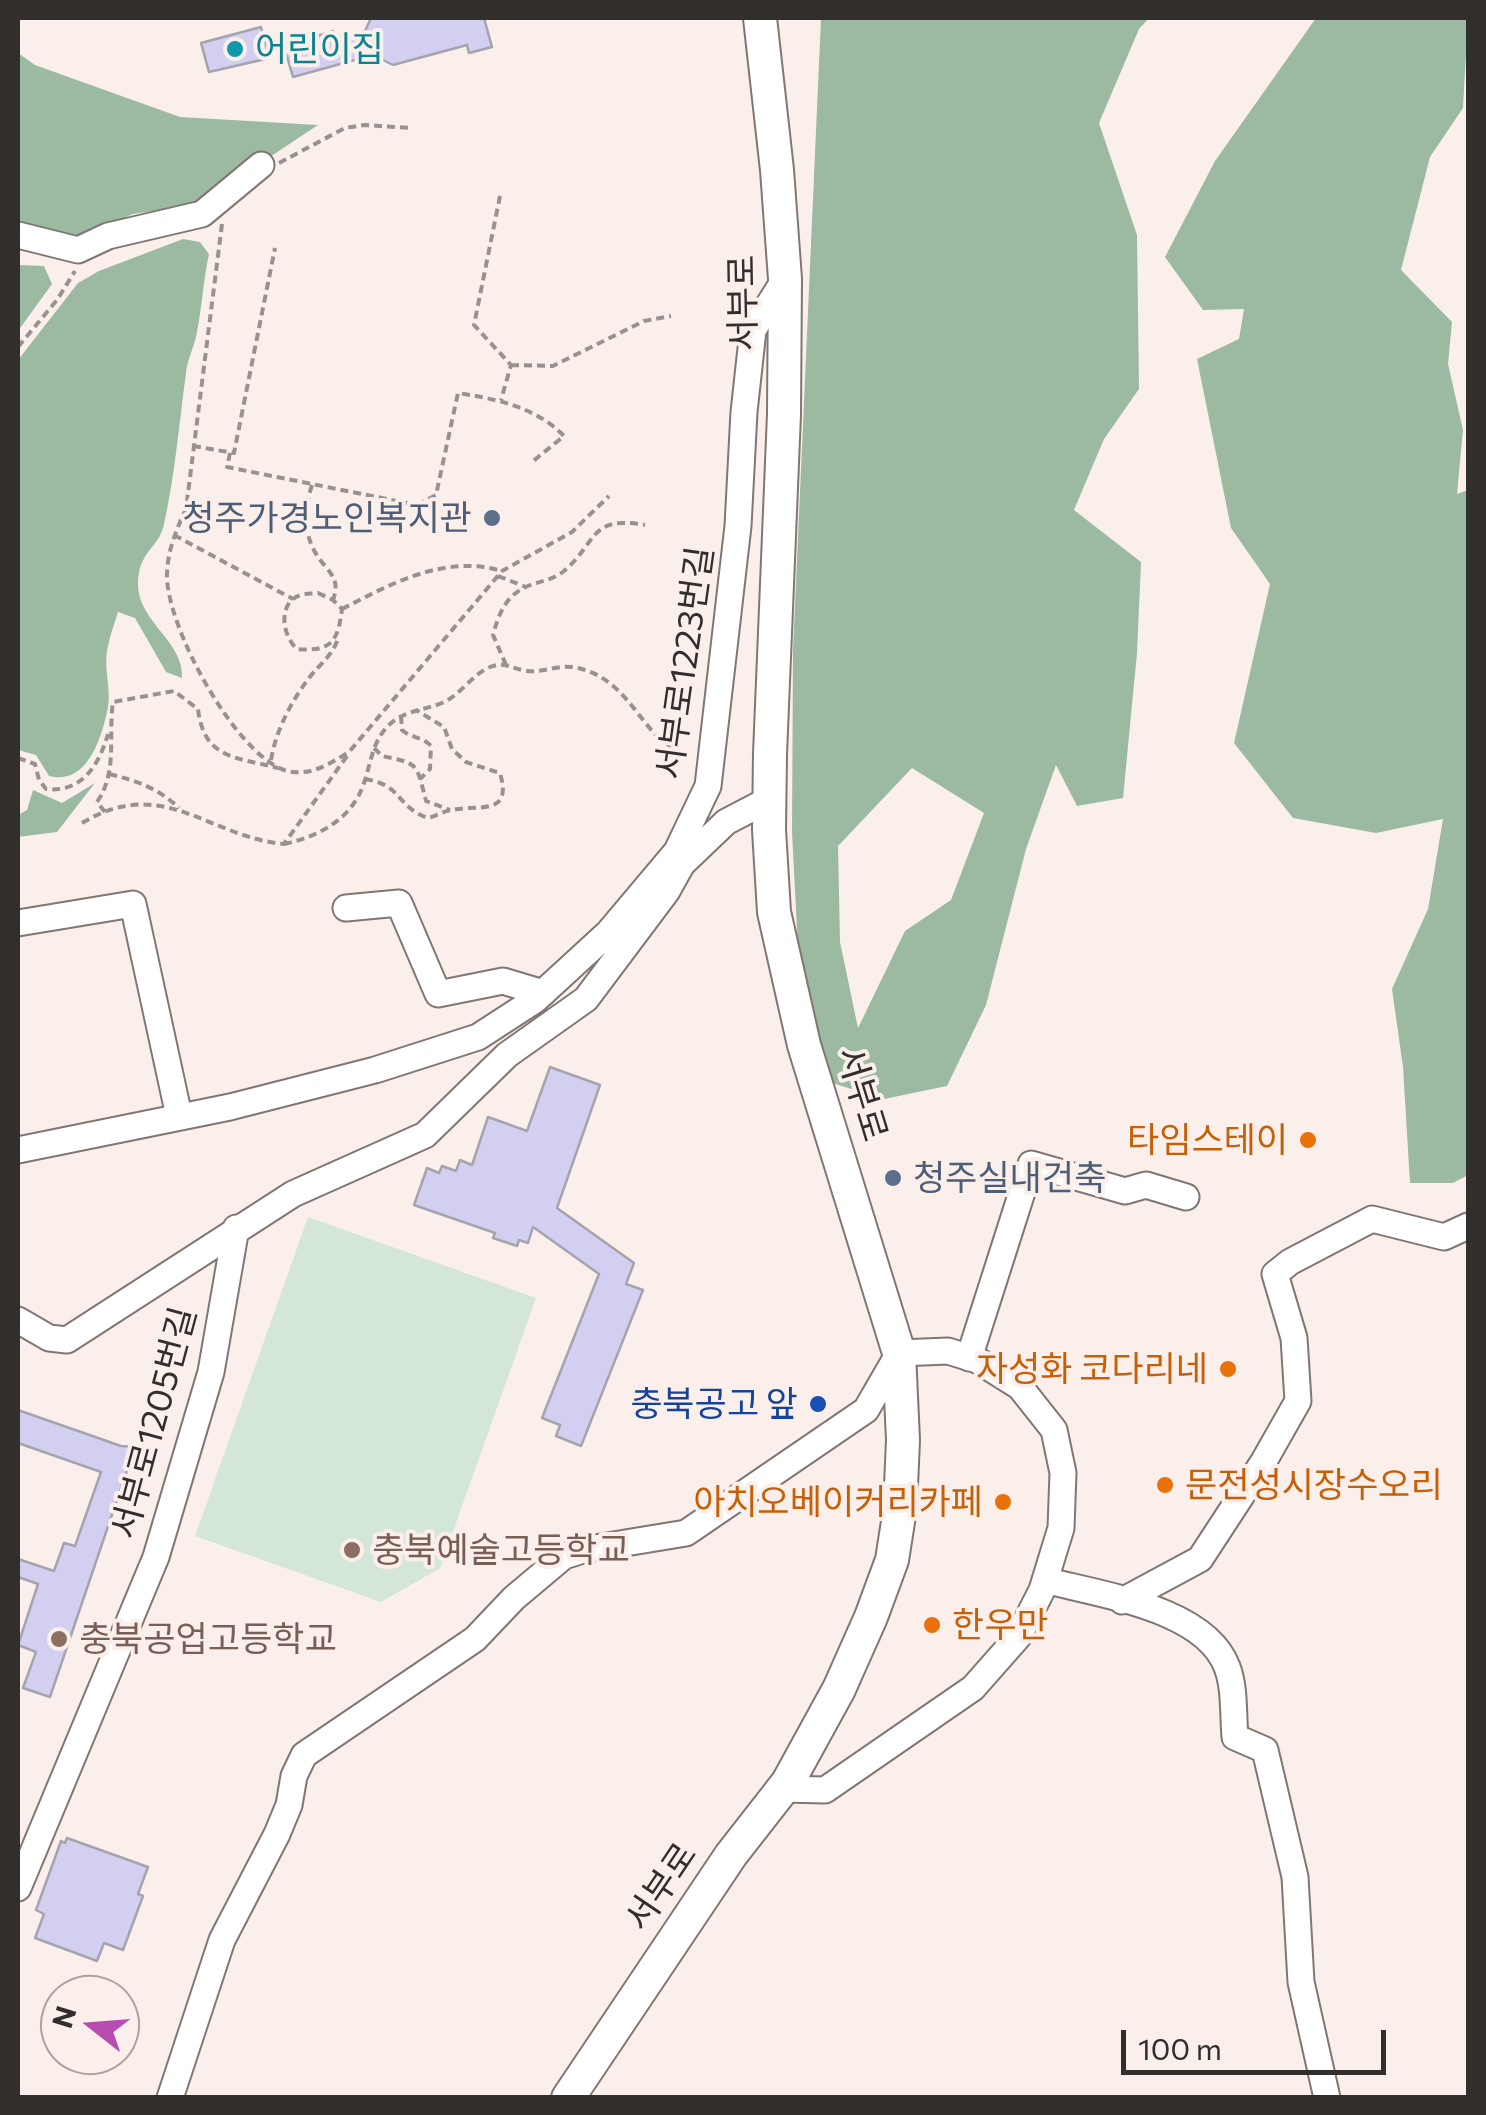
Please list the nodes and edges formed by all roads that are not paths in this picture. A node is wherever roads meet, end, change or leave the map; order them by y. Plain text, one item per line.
1 (760, 18) edge
2 (262, 165) dead end
3 (18, 235) edge
4 (784, 279) junction
5 (770, 799) junction
6 (346, 908) dead end
7 (18, 924) edge
8 (619, 937) junction
9 (543, 993) junction
10 (179, 1116) junction
11 (18, 1150) edge
12 (1186, 1197) dead end
13 (1468, 1226) edge
14 (236, 1228) junction
15 (18, 1320) edge
16 (899, 1353) junction
17 (969, 1358) junction
18 (1045, 1580) junction
19 (1122, 1601) junction
20 (782, 1789) junction
21 (18, 1888) edge
22 (170, 2098) edge
23 (568, 2098) edge
24 (1328, 2098) edge

1 - 4 main road, 서부로
2 - 3 street
4 - 5 main road, 서부로
4 - 8 street, 서부로1223번길
5 - 8 street
5 - 16 main road, 서부로
6 - 9 street
7 - 10 street
8 - 9 street, 서부로1223번길
8 - 14 street
9 - 10 street, 서부로1223번길
10 - 11 street, 서부로1223번길
12 - 17 street
13 - 19 street
14 - 15 street
14 - 21 street, 서부로1205번길
16 - 17 street
16 - 20 main road, 서부로
16 - 22 street
17 - 18 street
18 - 19 street
18 - 20 street
19 - 24 street
20 - 23 main road, 서부로

